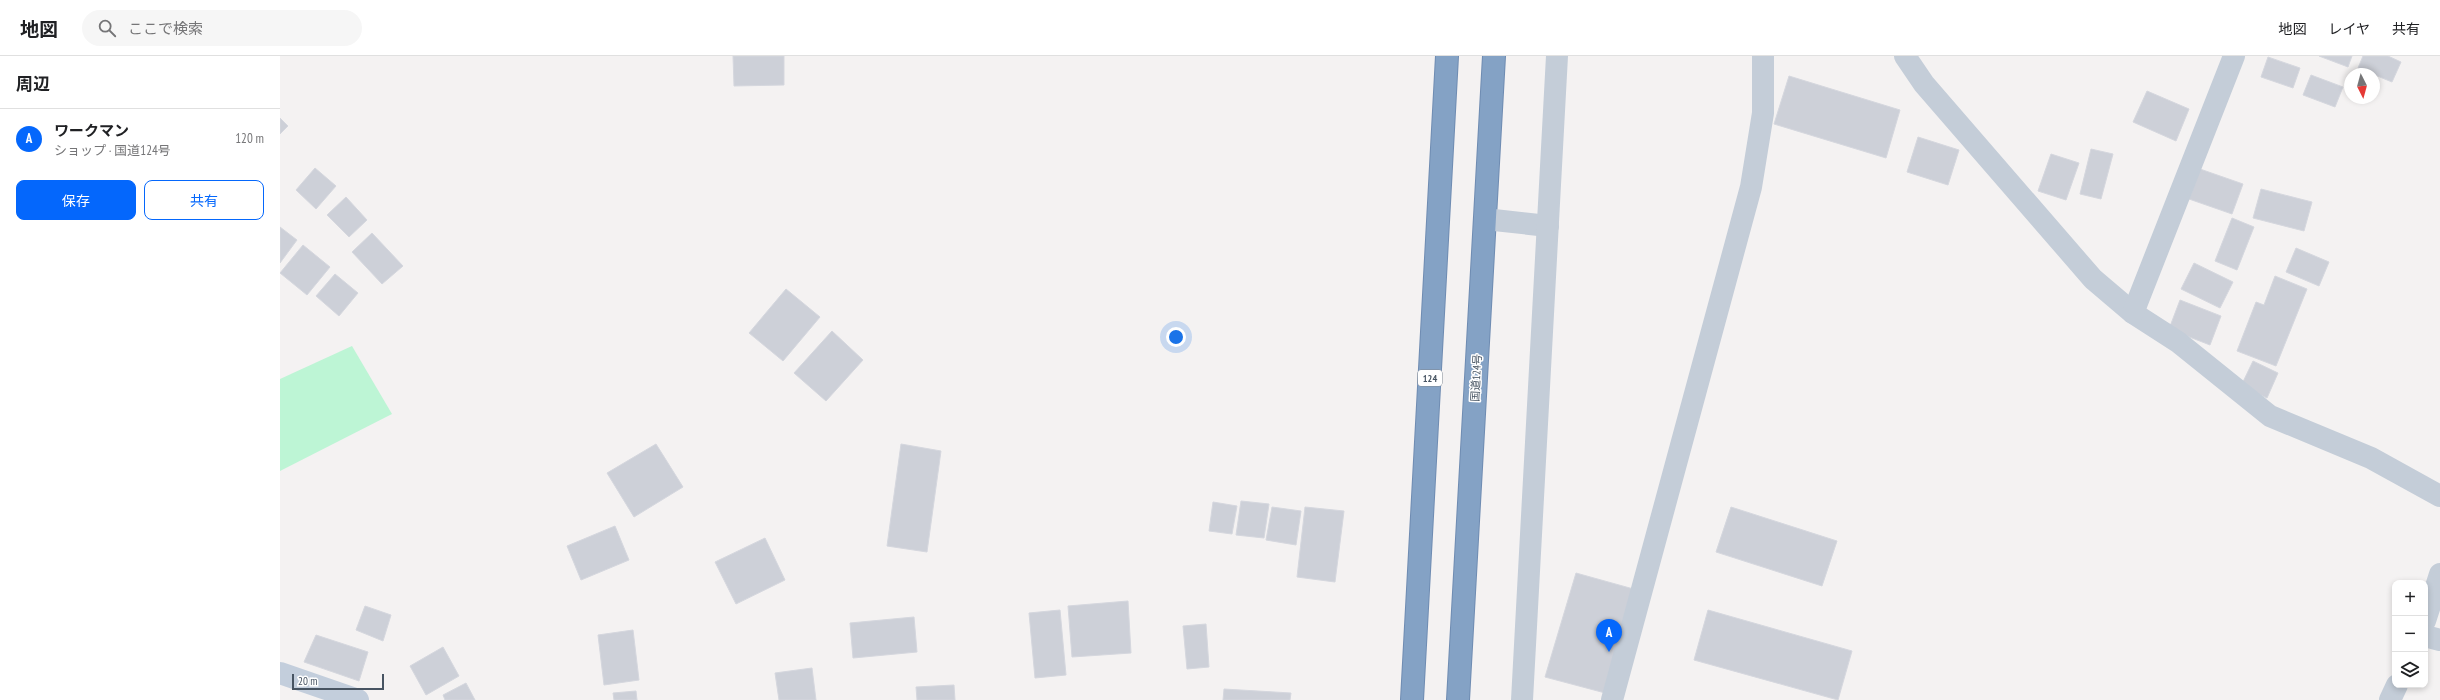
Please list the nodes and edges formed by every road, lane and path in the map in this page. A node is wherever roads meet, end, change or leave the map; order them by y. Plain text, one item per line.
1 (1447, 56) edge
2 (1494, 56) edge
3 (1557, 56) edge
4 (1764, 56) edge
5 (1906, 56) edge
6 (2234, 56) edge
7 (1485, 219) junction
8 (1548, 226) junction
9 (2133, 313) junction
10 (2440, 496) edge
11 (2440, 574) edge
12 (2427, 616) edge
13 (2428, 637) edge
14 (2440, 640) edge
15 (280, 673) edge
16 (2396, 688) edge
17 (358, 700) edge
18 (1412, 700) edge
19 (1458, 700) edge
20 (1522, 700) edge
21 (1612, 700) edge
22 (2390, 700) edge

1 - 18 highway, 124
2 - 7 highway, 国道124号
3 - 8 street
4 - 21 street
5 - 9 street
6 - 9 street
7 - 8 street
7 - 19 highway, 国道124号
8 - 20 street
9 - 10 street
11 - 12 street
13 - 14 street
15 - 17 street
16 - 22 street

